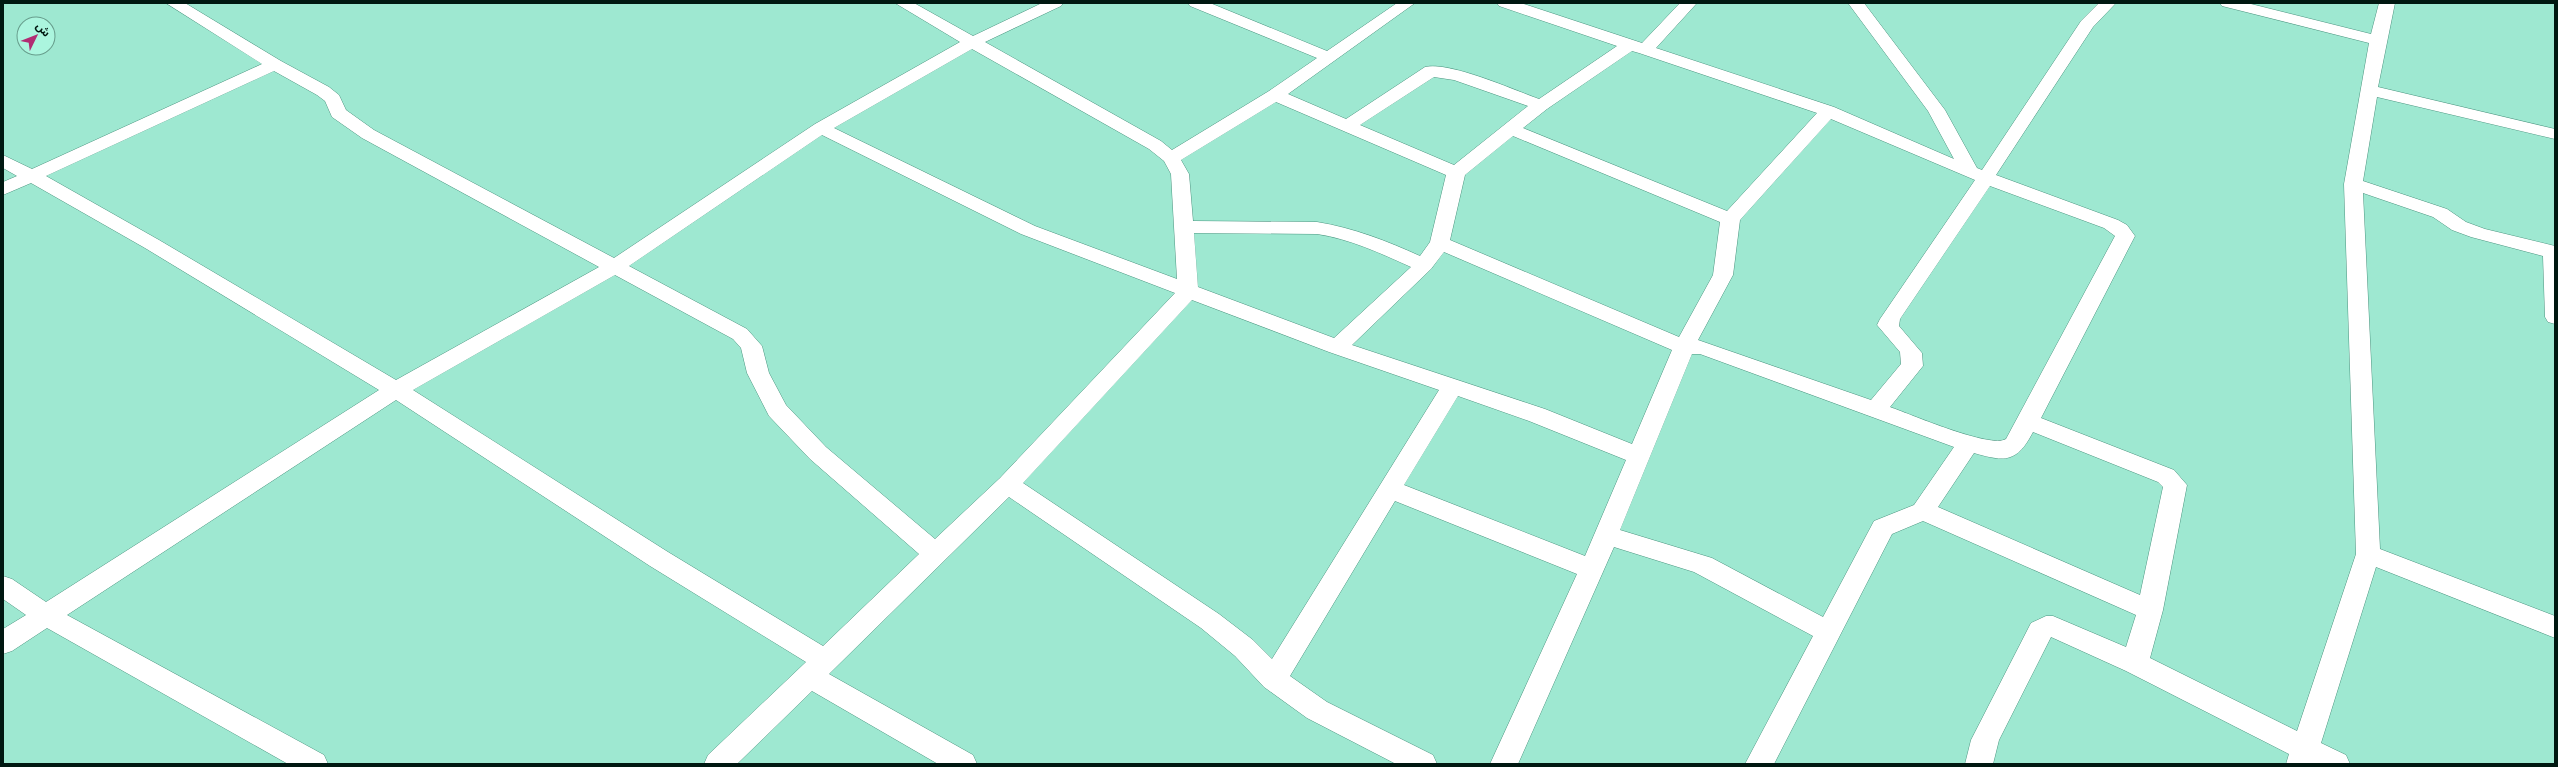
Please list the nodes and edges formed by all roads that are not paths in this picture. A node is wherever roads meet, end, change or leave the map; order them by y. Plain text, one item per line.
1 (174, 3) edge
2 (903, 3) edge
3 (1055, 3) edge
4 (1196, 3) edge
5 (1407, 3) edge
6 (1505, 3) edge
7 (1689, 3) edge
8 (1856, 3) edge
9 (2108, 3) edge
10 (2228, 3) edge
11 (2387, 3) edge
12 (2378, 40) junction
13 (974, 41) junction
14 (1637, 47) junction
15 (1330, 58) junction
16 (275, 65) junction
17 (2369, 90) junction
18 (1275, 95) junction
19 (1541, 105) junction
20 (1828, 111) junction
21 (1347, 126) junction
22 (821, 128) junction
23 (1510, 129) junction
24 (2555, 134) edge
25 (1171, 158) junction
26 (3, 160) edge
27 (1456, 173) junction
28 (1978, 175) junction
29 (32, 176) junction
30 (2353, 184) junction
31 (3, 189) edge
32 (1730, 219) junction
33 (1184, 227) junction
34 (1440, 243) junction
35 (2554, 253) edge
36 (1424, 265) junction
37 (614, 267) junction
38 (1188, 292) junction
39 (2555, 318) edge
40 (1337, 347) junction
41 (1684, 347) junction
42 (1452, 387) junction
43 (394, 391) junction
44 (1876, 409) junction
45 (2027, 421) junction
46 (1968, 444) junction
47 (1639, 456) junction
48 (1008, 484) junction
49 (1390, 489) junction
50 (1923, 511) junction
51 (1606, 535) junction
52 (2368, 554) junction
53 (937, 555) junction
54 (1592, 569) junction
55 (3, 586) edge
56 (2150, 610) junction
57 (47, 616) junction
58 (2555, 627) edge
59 (1828, 632) junction
60 (3, 643) edge
61 (2135, 663) junction
62 (818, 669) junction
63 (1274, 679) junction
64 (2301, 756) edge
65 (314, 764) edge
66 (718, 764) edge
67 (963, 764) edge
68 (1423, 764) edge
69 (1504, 764) edge
70 (1759, 764) edge
71 (1980, 764) edge
72 (2336, 764) edge

1 - 16 street
2 - 13 street
3 - 13 street
4 - 15 street
5 - 15 street
6 - 14 street
7 - 14 street
8 - 28 street
9 - 28 street
10 - 12 street
11 - 12 street
12 - 17 street
13 - 22 street
13 - 25 street
14 - 19 street
14 - 20 street
15 - 18 street
16 - 29 street
16 - 37 street
17 - 24 street
17 - 30 street
18 - 21 street
18 - 25 street
19 - 21 street
19 - 23 street
20 - 28 street
20 - 32 street
21 - 27 street
22 - 37 street
22 - 38 street
23 - 27 street
23 - 32 street
25 - 33 street
26 - 29 street
27 - 34 street
28 - 44 street
28 - 45 street
29 - 31 street
29 - 43 street
30 - 35 street
30 - 52 street
32 - 41 street
33 - 36 street
33 - 38 street
34 - 36 street
34 - 41 street
35 - 39 street
36 - 40 street
37 - 43 street
37 - 53 street
38 - 40 street
38 - 48 street
40 - 42 street
41 - 44 street
41 - 47 street
42 - 47 street
42 - 49 street
43 - 57 street
43 - 62 street
44 - 46 street
45 - 46 street
45 - 56 street
46 - 50 street
47 - 51 street
48 - 53 street
48 - 63 street
49 - 54 street
49 - 63 street
50 - 56 street
50 - 59 street
51 - 54 street
51 - 59 street
52 - 58 street
52 - 64 street
53 - 62 street
54 - 69 street
55 - 57 street
56 - 61 street
57 - 60 street
57 - 65 street
59 - 70 street
61 - 64 street
61 - 71 street
62 - 66 street
62 - 67 street
63 - 68 street
64 - 72 street

